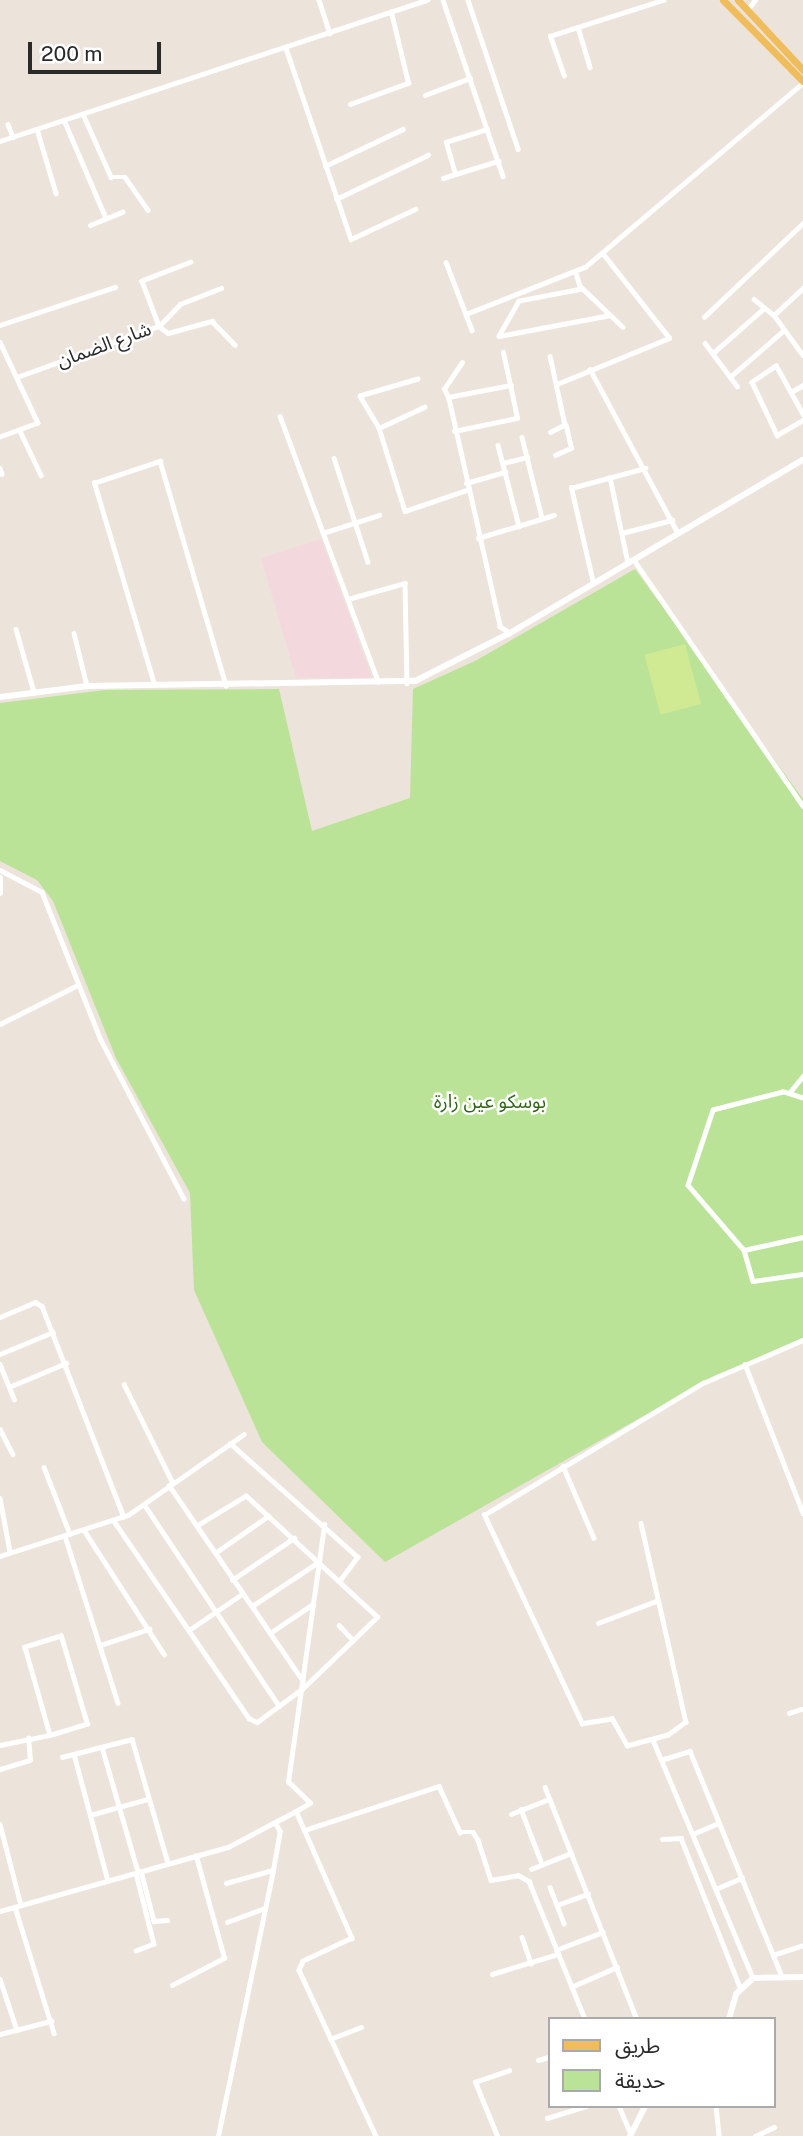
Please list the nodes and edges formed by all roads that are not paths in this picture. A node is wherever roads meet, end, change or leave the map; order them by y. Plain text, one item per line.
1 (319, 0) edge
2 (427, 0) edge
3 (443, 0) edge
4 (468, 0) edge
5 (663, 0) edge
6 (723, 0) edge
7 (738, 0) edge
8 (755, 0) edge
9 (748, 9) junction
10 (391, 12) junction
11 (578, 27) junction
12 (330, 33) junction
13 (286, 48) junction
14 (590, 67) dead end
15 (803, 70) edge
16 (564, 76) dead end
17 (470, 78) junction
18 (802, 85) edge
19 (425, 95) dead end
20 (350, 104) dead end
21 (83, 114) junction
22 (64, 120) junction
23 (8, 124) dead end
24 (37, 129) junction
25 (403, 129) dead end
26 (487, 129) junction
27 (13, 137) junction
28 (0, 141) edge
29 (518, 149) dead end
30 (428, 155) dead end
31 (498, 161) junction
32 (325, 166) junction
33 (455, 174) junction
34 (503, 176) dead end
35 (443, 178) dead end
36 (56, 192) dead end
37 (336, 200) junction
38 (415, 209) dead end
39 (148, 210) dead end
40 (122, 212) dead end
41 (106, 218) junction
42 (803, 223) edge
43 (90, 225) dead end
44 (603, 254) junction
45 (191, 262) dead end
46 (446, 262) dead end
47 (576, 273) junction
48 (115, 287) dead end
49 (221, 288) dead end
50 (803, 288) edge
51 (582, 289) junction
52 (754, 299) dead end
53 (763, 309) junction
54 (466, 314) junction
55 (775, 314) junction
56 (610, 315) junction
57 (704, 317) dead end
58 (0, 325) edge
59 (159, 326) junction
60 (623, 327) dead end
61 (472, 330) dead end
62 (783, 331) junction
63 (0, 342) edge
64 (705, 343) dead end
65 (235, 345) dead end
66 (503, 352) dead end
67 (713, 353) junction
68 (803, 355) edge
69 (550, 356) dead end
70 (462, 362) dead end
71 (590, 369) junction
72 (17, 377) junction
73 (730, 377) junction
74 (418, 379) dead end
75 (557, 384) junction
76 (511, 385) junction
77 (803, 385) edge
78 (737, 386) dead end
79 (791, 392) junction
80 (448, 397) junction
81 (424, 407) dead end
82 (281, 416) dead end
83 (803, 417) edge
84 (565, 425) junction
85 (379, 428) junction
86 (20, 431) junction
87 (454, 431) junction
88 (551, 432) dead end
89 (0, 437) edge
90 (522, 438) dead end
91 (498, 445) dead end
92 (555, 455) dead end
93 (527, 457) junction
94 (334, 458) dead end
95 (803, 460) edge
96 (503, 463) junction
97 (645, 467) junction
98 (505, 472) junction
99 (41, 475) dead end
100 (610, 477) junction
101 (466, 483) junction
102 (467, 490) junction
103 (379, 515) dead end
104 (554, 515) dead end
105 (542, 518) junction
106 (671, 520) junction
107 (355, 523) junction
108 (519, 526) junction
109 (323, 533) junction
110 (622, 533) junction
111 (678, 533) junction
112 (478, 538) junction
113 (631, 561) junction
114 (369, 562) dead end
115 (593, 583) junction
116 (348, 599) junction
117 (16, 629) dead end
118 (510, 633) junction
119 (74, 634) dead end
120 (407, 683) junction
121 (154, 684) junction
122 (379, 684) junction
123 (226, 685) junction
124 (87, 686) junction
125 (34, 692) junction
126 (0, 697) edge
127 (803, 806) edge
128 (0, 870) edge
129 (0, 878) edge
130 (0, 892) edge
131 (78, 985) junction
132 (0, 1024) edge
133 (803, 1076) edge
134 (790, 1092) junction
135 (803, 1098) edge
136 (184, 1199) dead end
137 (803, 1237) edge
138 (744, 1250) junction
139 (803, 1274) edge
140 (0, 1317) edge
141 (53, 1332) junction
142 (803, 1340) edge
143 (0, 1354) edge
144 (66, 1363) junction
145 (0, 1364) edge
146 (745, 1364) junction
147 (124, 1384) dead end
148 (9, 1387) junction
149 (14, 1399) dead end
150 (0, 1429) edge
151 (244, 1434) dead end
152 (230, 1443) junction
153 (13, 1454) dead end
154 (563, 1466) junction
155 (44, 1467) dead end
156 (171, 1484) junction
157 (0, 1498) edge
158 (144, 1504) junction
159 (1, 1510) edge
160 (803, 1513) edge
161 (268, 1516) junction
162 (124, 1517) junction
163 (114, 1521) junction
164 (641, 1523) dead end
165 (324, 1525) junction
166 (197, 1526) junction
167 (84, 1530) junction
168 (68, 1535) junction
169 (294, 1538) junction
170 (594, 1538) dead end
171 (10, 1552) junction
172 (215, 1553) junction
173 (0, 1556) edge
174 (317, 1561) junction
175 (232, 1580) junction
176 (340, 1581) junction
177 (242, 1594) junction
178 (656, 1601) junction
179 (313, 1604) junction
180 (252, 1606) junction
181 (216, 1612) junction
182 (598, 1623) dead end
183 (340, 1625) dead end
184 (149, 1629) junction
185 (189, 1630) junction
186 (270, 1633) junction
187 (354, 1640) junction
188 (101, 1646) junction
189 (164, 1654) dead end
190 (303, 1681) junction
191 (302, 1689) junction
192 (118, 1703) dead end
193 (279, 1706) junction
194 (802, 1708) edge
195 (789, 1713) dead end
196 (803, 1715) edge
197 (50, 1735) junction
198 (27, 1738) junction
199 (652, 1740) junction
200 (0, 1745) edge
201 (102, 1747) junction
202 (74, 1754) junction
203 (62, 1757) dead end
204 (664, 1759) junction
205 (0, 1769) edge
206 (545, 1787) dead end
207 (549, 1798) junction
208 (148, 1799) junction
209 (120, 1807) junction
210 (521, 1809) junction
211 (296, 1811) junction
212 (511, 1814) dead end
213 (90, 1815) junction
214 (719, 1823) junction
215 (0, 1824) edge
216 (275, 1824) junction
217 (305, 1830) junction
218 (695, 1833) junction
219 (662, 1839) dead end
220 (571, 1853) junction
221 (196, 1856) junction
222 (168, 1863) junction
223 (542, 1864) junction
224 (531, 1869) dead end
225 (273, 1870) junction
226 (138, 1872) junction
227 (743, 1878) junction
228 (108, 1881) junction
229 (226, 1883) dead end
230 (550, 1886) dead end
231 (718, 1888) junction
232 (588, 1894) junction
233 (21, 1905) junction
234 (557, 1905) junction
235 (15, 1907) junction
236 (266, 1907) junction
237 (0, 1911) edge
238 (167, 1920) dead end
239 (227, 1922) dead end
240 (564, 1923) dead end
241 (603, 1932) junction
242 (522, 1937) dead end
243 (803, 1945) edge
244 (136, 1951) dead end
245 (557, 1952) junction
246 (773, 1955) junction
247 (531, 1963) junction
248 (617, 1968) junction
249 (492, 1974) dead end
250 (782, 1976) junction
251 (803, 1977) edge
252 (753, 1978) junction
253 (0, 1979) edge
254 (172, 1984) dead end
255 (571, 1987) junction
256 (740, 1987) junction
257 (584, 2017) edge
258 (636, 2017) edge
259 (730, 2017) edge
260 (51, 2021) junction
261 (361, 2027) dead end
262 (16, 2030) junction
263 (54, 2033) dead end
264 (0, 2034) edge
265 (330, 2039) junction
266 (548, 2057) edge
267 (538, 2060) dead end
268 (509, 2070) dead end
269 (580, 2108) edge
270 (620, 2108) edge
271 (644, 2108) edge
272 (716, 2108) edge
273 (547, 2118) dead end
274 (774, 2127) dead end
275 (630, 2134) edge
276 (218, 2136) edge
277 (376, 2136) edge
278 (497, 2136) edge
279 (719, 2136) edge
280 (755, 2136) edge

1 - 12 street
2 - 10 street
3 - 17 street
4 - 29 street
5 - 11 street
6 - 18 main road
7 - 9 main road
8 - 9 street
9 - 15 main road
10 - 12 street
10 - 20 street
11 - 14 street
11 - 16 street
12 - 13 street
13 - 21 street
13 - 32 street
17 - 19 street
17 - 26 street
18 - 44 street
21 - 22 street
21 - 39 street
22 - 24 street
22 - 41 street
23 - 27 street
24 - 27 street
24 - 36 street
25 - 32 street
26 - 31 street
26 - 33 street
27 - 28 street
30 - 37 street
31 - 33 street
31 - 34 street
32 - 37 street
33 - 35 street
37 - 38 street
40 - 41 street
41 - 43 street
42 - 57 street
44 - 47 street
44 - 71 street
45 - 59 street
46 - 54 street
47 - 51 street
47 - 54 street
48 - 58 street
49 - 59 street, شارع الضمان
50 - 55 street
51 - 56 street
51 - 56 street
52 - 53 street
53 - 55 street
53 - 67 street
54 - 61 street
55 - 62 street
56 - 60 street
59 - 65 street
59 - 72 street, شارع الضمان
62 - 68 street
62 - 73 street
63 - 72 street
64 - 67 street
66 - 76 street
67 - 73 street
69 - 75 street
70 - 80 street
71 - 75 street
71 - 97 street
72 - 86 street
73 - 78 street
74 - 85 street
75 - 84 street
76 - 80 street
76 - 87 street
77 - 79 street
79 - 83 street
79 - 83 street
80 - 87 street
81 - 85 street
82 - 109 street
84 - 88 street
84 - 92 street
85 - 102 street
86 - 89 street
86 - 99 street
87 - 101 street
90 - 93 street
91 - 96 street
93 - 96 street
93 - 105 street
94 - 107 street
95 - 111 main road
96 - 98 street
97 - 100 street
97 - 106 street
98 - 101 street
98 - 108 street
100 - 110 street
100 - 115 street
101 - 102 street
102 - 112 street
103 - 107 street
104 - 105 street
105 - 108 street
106 - 110 street
106 - 111 street
107 - 109 street
107 - 114 street
108 - 112 street
109 - 116 street
110 - 113 street
111 - 113 main road
112 - 118 street
113 - 115 main road
113 - 127 street
115 - 118 main road
116 - 120 street
116 - 122 street
117 - 125 street
118 - 120 main road
119 - 124 street
120 - 122 main road
121 - 123 main road
121 - 123 street
121 - 124 main road
122 - 123 main road
124 - 125 main road
125 - 126 main road
128 - 131 street
129 - 130 main road
131 - 132 street
131 - 136 street
133 - 134 street
134 - 135 street
134 - 138 street
137 - 138 street
138 - 139 street
140 - 141 street
141 - 143 street
141 - 144 street
142 - 146 street
144 - 148 street
144 - 162 street
145 - 148 street
146 - 154 street
146 - 160 street
147 - 156 street
148 - 149 street
150 - 153 street
151 - 152 street
152 - 156 street
152 - 165 street
154 - 170 street
154 - 199 street
155 - 168 street
156 - 158 street
156 - 166 street
157 - 159 street
158 - 162 street
158 - 181 street
159 - 171 street
161 - 166 street
161 - 169 street
161 - 172 street
162 - 163 street
163 - 167 street
163 - 185 street
164 - 178 street
165 - 174 street
165 - 176 street
166 - 172 street
167 - 168 street
167 - 184 street
168 - 171 street
168 - 188 street
169 - 174 street
169 - 175 street
171 - 173 street
172 - 175 street
174 - 176 street
174 - 179 street
174 - 180 street
175 - 177 street
176 - 187 street
177 - 180 street
177 - 181 street
178 - 182 street
178 - 199 street
179 - 186 street
179 - 190 street
180 - 186 street
181 - 185 street
181 - 193 street
183 - 187 street
184 - 188 street
184 - 189 street
185 - 193 street
186 - 190 street
187 - 191 street
188 - 192 street
190 - 191 street
191 - 193 street
191 - 211 street
194 - 195 street
194 - 196 street
197 - 197 street
197 - 198 street
198 - 200 street
198 - 205 street
199 - 204 street
201 - 202 street
201 - 208 street
201 - 209 street
202 - 203 street
202 - 213 street
204 - 214 street
204 - 218 street
206 - 207 street
207 - 210 street
207 - 220 street
208 - 209 street
208 - 222 street
209 - 213 street
209 - 226 street
210 - 212 street
210 - 223 street
211 - 216 street
211 - 217 street
213 - 228 street
214 - 218 street
214 - 227 street
215 - 233 street
216 - 221 street
216 - 225 street
217 - 245 street
217 - 265 street
218 - 231 street
219 - 256 street
220 - 223 street
220 - 232 street
221 - 222 street
221 - 254 street
222 - 226 street
223 - 224 street
225 - 229 street
225 - 236 street
226 - 228 street
226 - 238 street
226 - 244 street
227 - 231 street
227 - 246 street
228 - 233 street
230 - 234 street
231 - 252 street
232 - 234 street
232 - 241 street
233 - 235 street
234 - 240 street
235 - 237 street
235 - 260 street
236 - 239 street
236 - 276 street
241 - 245 street
241 - 248 street
242 - 247 street
243 - 246 street
245 - 247 street
245 - 255 street
246 - 250 street
247 - 249 street
248 - 255 street
248 - 258 street
250 - 251 main road
250 - 252 main road
252 - 256 main road
253 - 262 street
255 - 257 street
256 - 259 main road
260 - 262 street
260 - 263 street
261 - 265 street
262 - 264 street
265 - 277 street
266 - 267 street
268 - 278 street
269 - 273 street
270 - 275 street
271 - 275 main road
272 - 279 street
274 - 280 street

